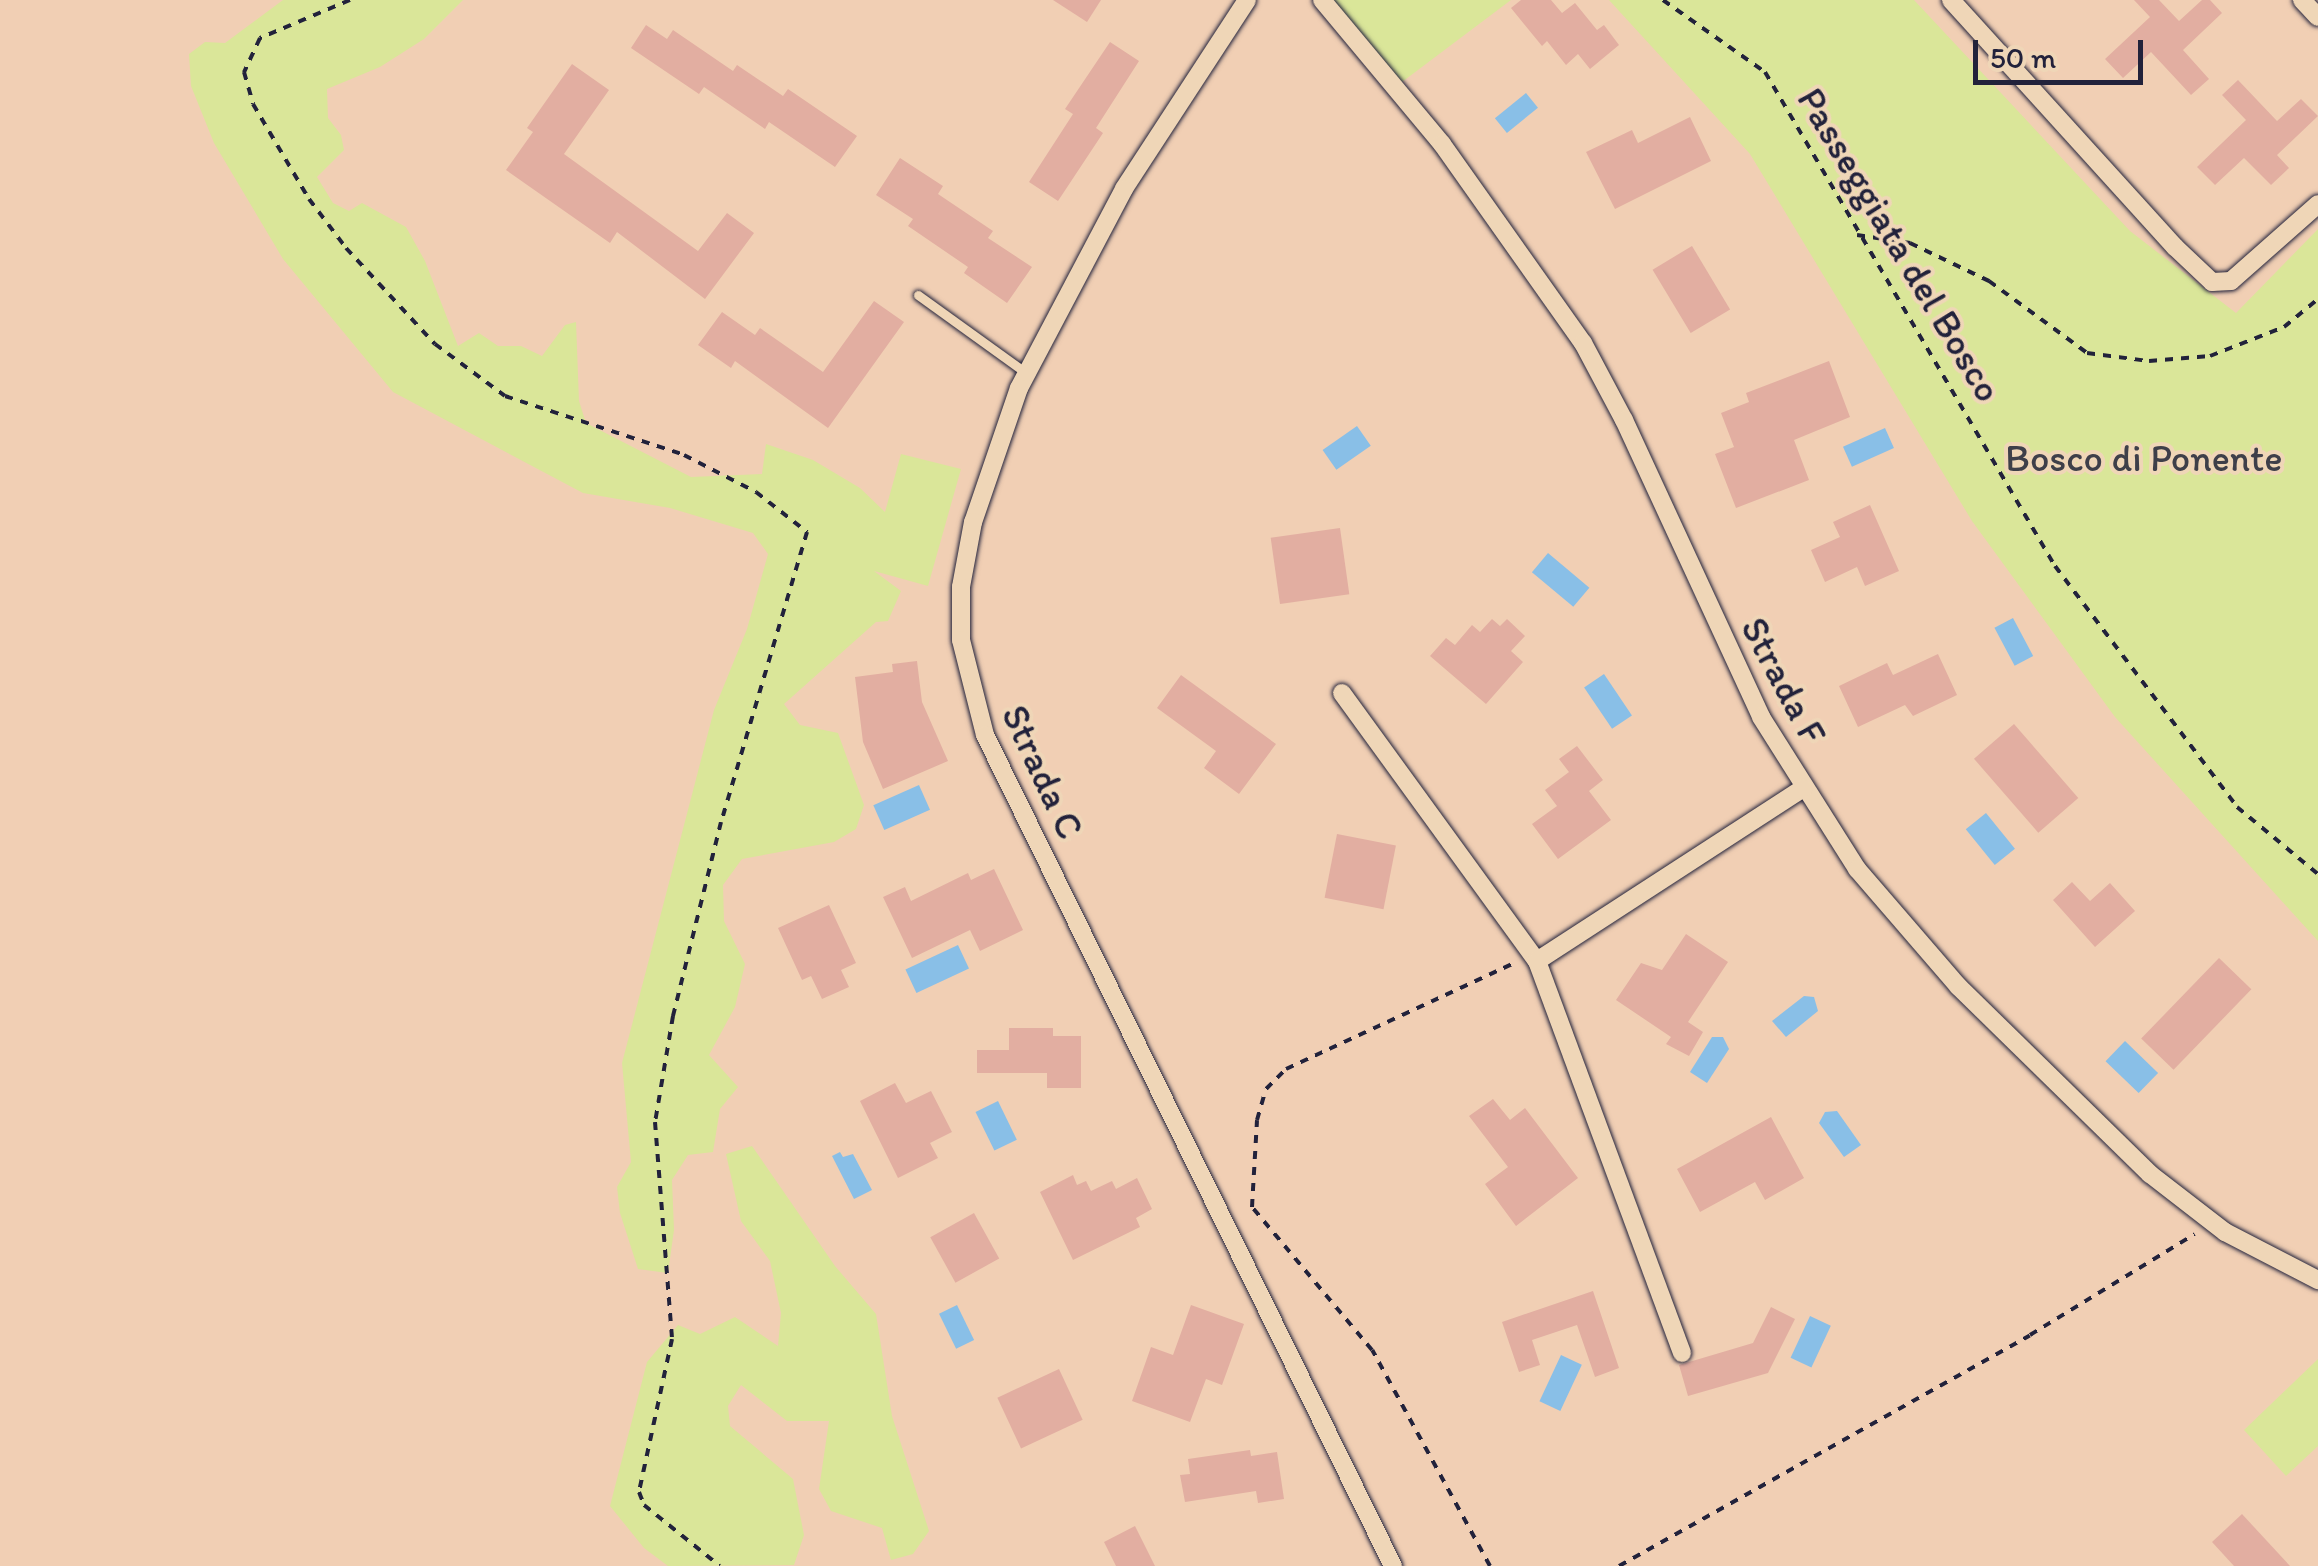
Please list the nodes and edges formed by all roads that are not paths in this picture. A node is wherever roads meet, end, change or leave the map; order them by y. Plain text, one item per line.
1 (1247, 0) edge
2 (1322, 0) edge
3 (1951, 0) edge
4 (2302, 0) edge
5 (2318, 16) edge
6 (2318, 204) edge
7 (918, 295) dead end
8 (1026, 373) junction
9 (1342, 693) dead end
10 (1803, 788) junction
11 (1537, 961) junction
12 (2318, 1280) edge
13 (1682, 1354) dead end
14 (1393, 1566) edge

1 - 8 street, Strada C
2 - 10 street, Strada F
3 - 6 street
4 - 5 street
7 - 8 lane
8 - 14 street, Strada C
9 - 11 street
10 - 11 street
10 - 12 street, Strada F
11 - 13 street

